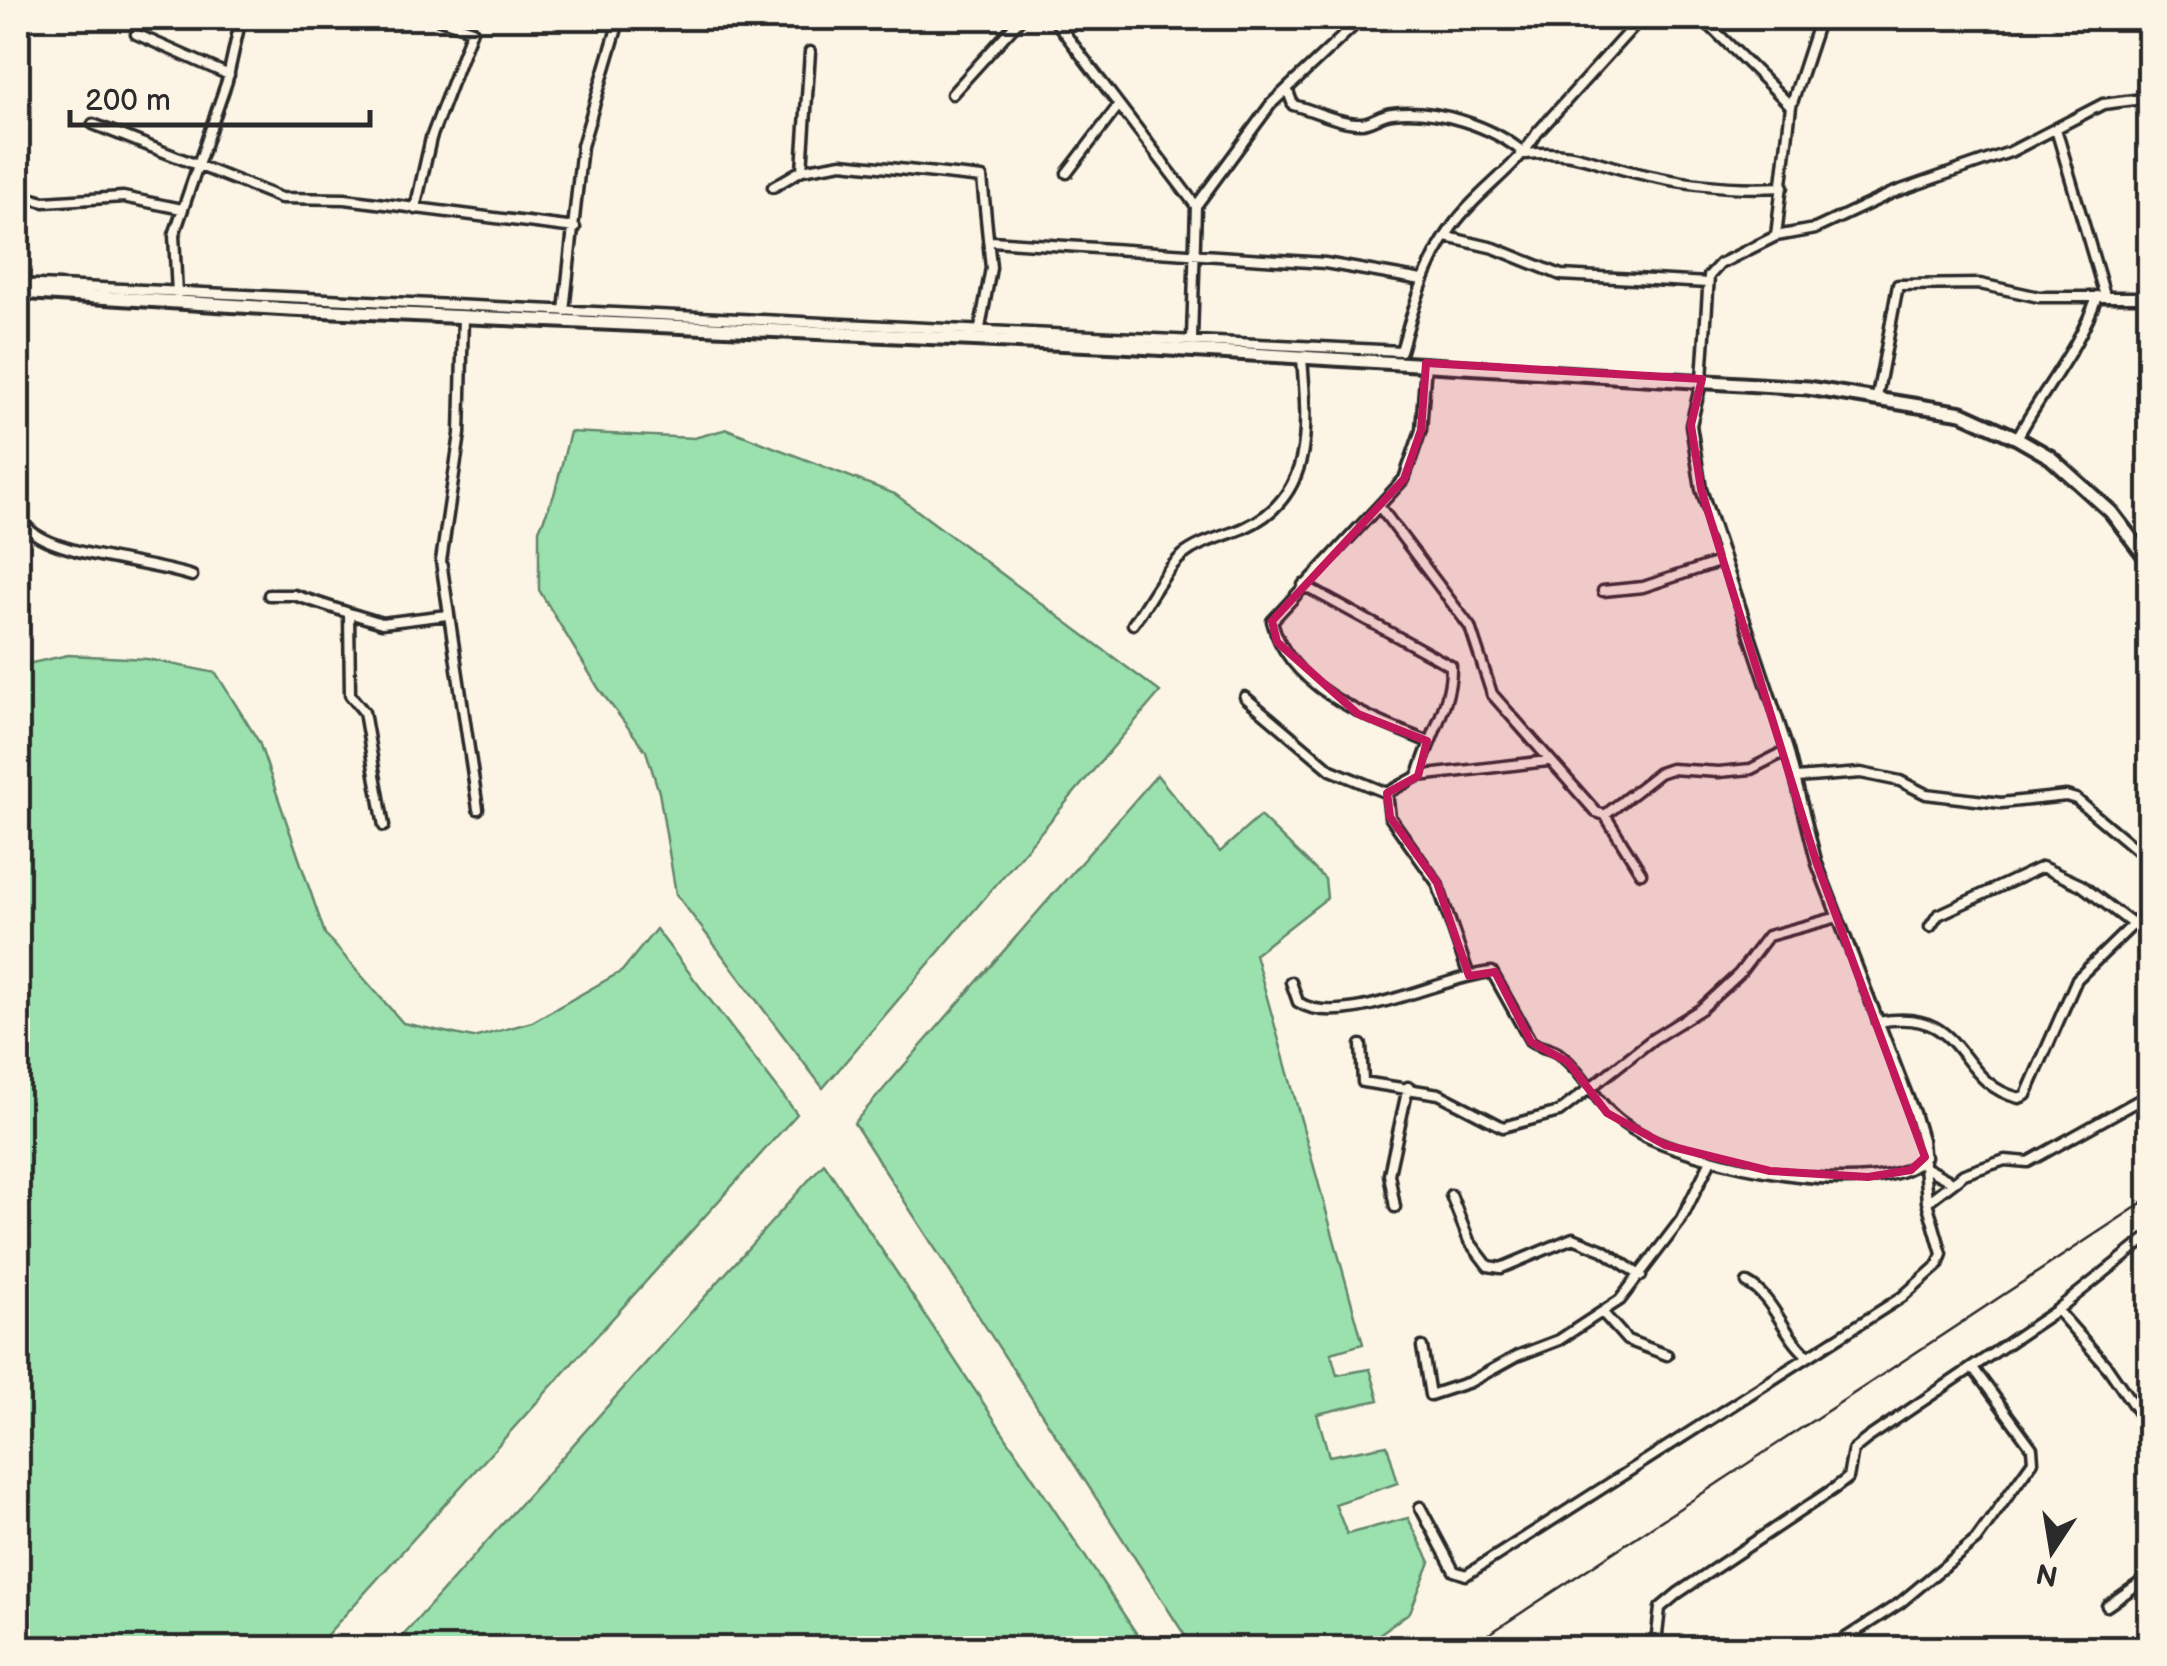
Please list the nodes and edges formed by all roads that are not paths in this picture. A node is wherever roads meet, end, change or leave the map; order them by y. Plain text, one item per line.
1 (241, 18) edge
2 (436, 18) edge
3 (620, 18) edge
4 (1021, 18) edge
5 (1053, 18) edge
6 (1362, 18) edge
7 (1641, 18) edge
8 (1702, 18) edge
9 (1820, 18) edge
10 (136, 34) dead end
11 (810, 52) dead end
12 (229, 74) junction
13 (1288, 91) junction
14 (952, 94) dead end
15 (2150, 98) edge
16 (1119, 105) junction
17 (1791, 106) junction
18 (18, 108) edge
19 (92, 124) dead end
20 (2056, 129) junction
21 (18, 133) edge
22 (1525, 154) junction
23 (195, 168) junction
24 (802, 170) junction
25 (1068, 173) dead end
26 (774, 186) dead end
27 (1783, 187) junction
28 (18, 195) edge
29 (1196, 206) junction
30 (182, 209) junction
31 (416, 209) junction
32 (575, 228) junction
33 (1776, 236) junction
34 (1446, 237) junction
35 (990, 241) junction
36 (1196, 258) junction
37 (1422, 280) junction
38 (1708, 283) junction
39 (18, 284) edge
40 (18, 292) edge
41 (176, 294) junction
42 (2101, 296) junction
43 (2150, 297) edge
44 (564, 311) junction
45 (463, 316) junction
46 (980, 328) junction
47 (1192, 339) junction
48 (1302, 358) junction
49 (1426, 363) junction
50 (1702, 379) junction
51 (1876, 397) junction
52 (2017, 438) junction
53 (1380, 506) junction
54 (18, 518) edge
55 (1724, 560) junction
56 (2150, 563) edge
57 (192, 576) dead end
58 (1304, 585) junction
59 (1602, 591) dead end
60 (270, 595) dead end
61 (349, 613) junction
62 (448, 615) junction
63 (1133, 624) dead end
64 (1245, 697) dead end
65 (1427, 741) junction
66 (1788, 750) junction
67 (1548, 761) junction
68 (1418, 776) junction
69 (1796, 778) junction
70 (1386, 793) junction
71 (478, 810) dead end
72 (1604, 815) junction
73 (384, 826) dead end
74 (2150, 861) edge
75 (1641, 874) dead end
76 (2150, 908) edge
77 (1838, 917) junction
78 (2134, 925) junction
79 (1930, 927) dead end
80 (1469, 976) junction
81 (1291, 982) dead end
82 (1878, 1022) junction
83 (1361, 1046) dead end
84 (1408, 1086) junction
85 (1588, 1090) junction
86 (2150, 1094) edge
87 (1925, 1157) junction
88 (1711, 1160) junction
89 (1926, 1168) junction
90 (1950, 1182) junction
91 (1451, 1195) dead end
92 (1927, 1202) junction
93 (1396, 1207) dead end
94 (2150, 1236) edge
95 (1641, 1276) junction
96 (1748, 1283) dead end
97 (2057, 1310) junction
98 (1603, 1313) junction
99 (1422, 1348) dead end
100 (1807, 1354) junction
101 (1667, 1355) dead end
102 (1974, 1369) junction
103 (2150, 1428) edge
104 (1420, 1507) dead end
105 (2150, 1576) edge
106 (2106, 1606) dead end
107 (1647, 1648) edge
108 (1830, 1648) edge

1 - 12 street
2 - 31 street
3 - 32 street
4 - 14 street
5 - 16 street
6 - 13 street
7 - 22 street
8 - 17 street
9 - 17 street
10 - 12 street
11 - 24 street
12 - 23 street
13 - 22 street
13 - 29 street
15 - 20 street
16 - 25 street
16 - 29 street
17 - 27 street
18 - 21 street
19 - 23 street
20 - 33 street
20 - 42 street
22 - 27 street
22 - 34 street
23 - 30 street
23 - 31 street
24 - 26 street
24 - 35 street
27 - 33 street
28 - 30 street
29 - 36 street
30 - 41 street
31 - 32 street
32 - 44 street
33 - 38 street
34 - 37 street
34 - 38 street
35 - 36 street
35 - 46 street
36 - 37 street
36 - 47 street
37 - 47 street
38 - 50 street
39 - 41 street
40 - 45 main road
41 - 44 street
42 - 43 street
42 - 51 street
42 - 52 street
44 - 46 street
45 - 48 main road
45 - 62 street
46 - 47 street
48 - 49 main road
48 - 63 street
49 - 50 main road
49 - 53 street
50 - 51 main road
50 - 55 street
51 - 52 main road
52 - 56 main road
53 - 58 street
53 - 67 street
54 - 57 street
55 - 59 street
55 - 66 street
58 - 65 street
58 - 65 street
60 - 61 street
61 - 62 street
61 - 73 street
62 - 71 street
64 - 70 street
65 - 68 street
66 - 69 street
66 - 72 street
67 - 68 street
67 - 72 street
68 - 70 street
69 - 74 street
69 - 77 street
70 - 80 street
72 - 75 street
76 - 78 street
77 - 82 street
77 - 85 street
78 - 79 street
78 - 82 street
80 - 81 street
80 - 85 street
82 - 87 street
83 - 84 street
84 - 85 street
84 - 93 street
85 - 88 street
86 - 90 street
87 - 88 street
87 - 89 street
88 - 95 street
89 - 90 street
89 - 92 street
90 - 92 street
91 - 95 street
92 - 100 street
94 - 97 street
95 - 98 street
96 - 100 street
97 - 102 street
97 - 103 street
98 - 99 street
98 - 101 street
100 - 104 street
102 - 107 street
102 - 108 street
105 - 106 street

